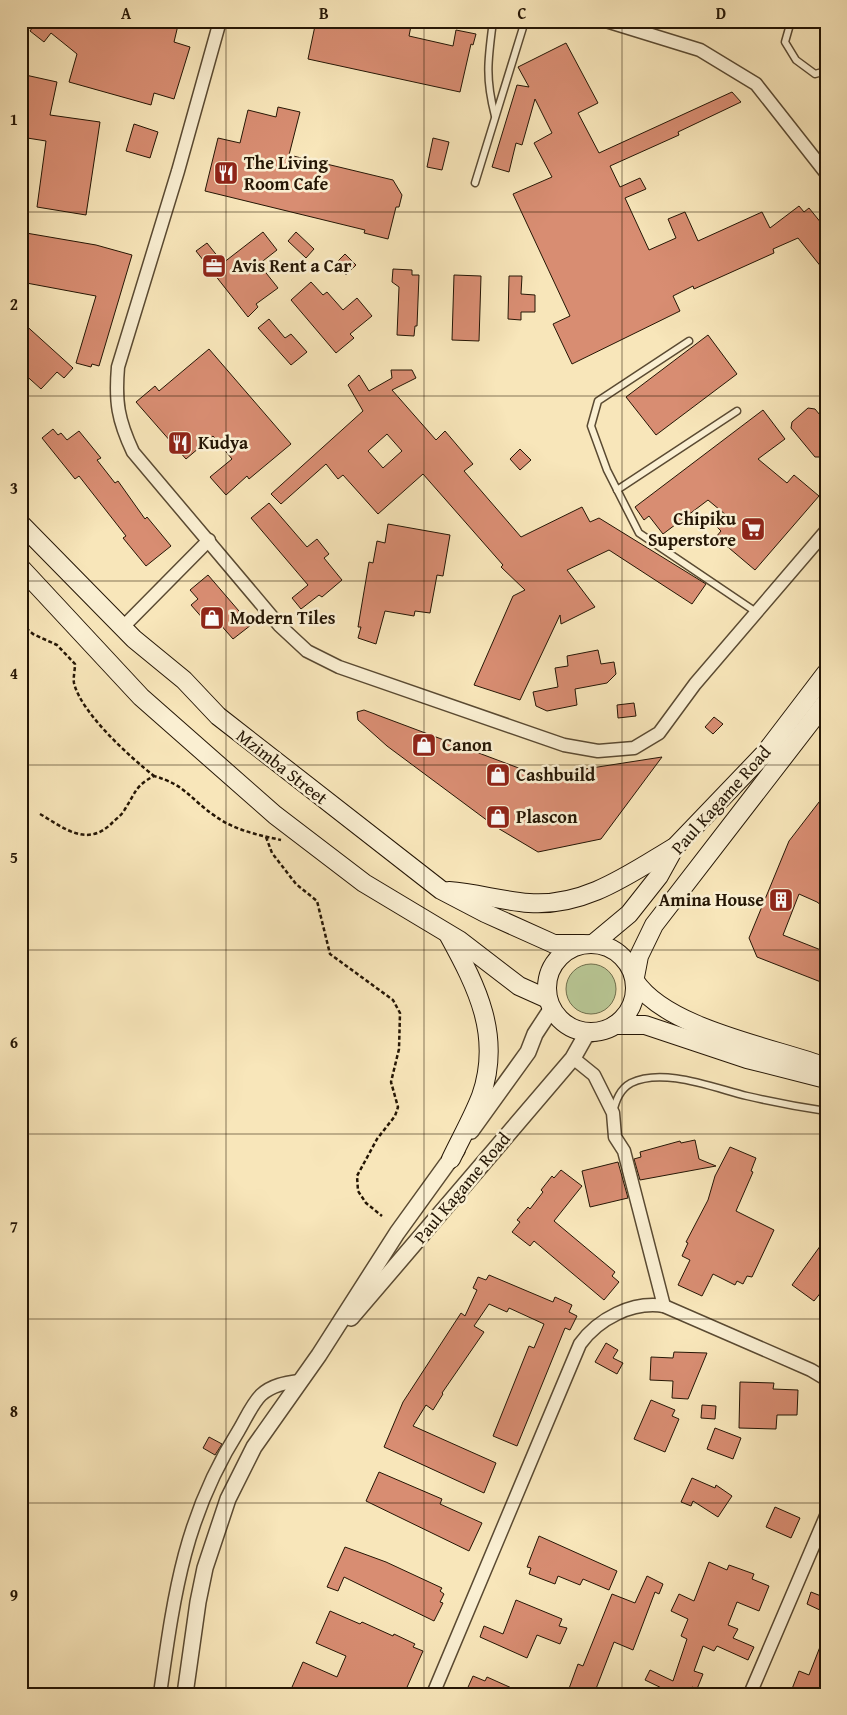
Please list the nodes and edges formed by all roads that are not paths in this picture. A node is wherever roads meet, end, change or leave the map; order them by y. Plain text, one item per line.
1 (220, 21) edge
2 (494, 21) edge
3 (525, 21) edge
4 (606, 21) edge
5 (791, 21) edge
6 (826, 71) edge
7 (826, 92) edge
8 (826, 98) edge
9 (495, 118) junction
10 (826, 173) edge
11 (475, 183) dead end
12 (689, 341) dead end
13 (737, 411) dead end
14 (617, 490) junction
15 (21, 524) edge
16 (826, 531) edge
17 (209, 540) junction
18 (21, 568) edge
19 (756, 612) junction
20 (123, 627) junction
21 (826, 673) edge
22 (826, 702) edge
23 (675, 848) junction
24 (441, 890) junction
25 (447, 932) junction
26 (589, 944) junction
27 (635, 979) junction
28 (550, 1004) junction
29 (612, 1027) junction
30 (573, 1058) junction
31 (826, 1067) edge
32 (826, 1079) edge
33 (826, 1111) edge
34 (613, 1113) junction
35 (451, 1159) junction
36 (664, 1306) junction
37 (319, 1355) junction
38 (826, 1379) edge
39 (299, 1380) junction
40 (826, 1516) edge
41 (160, 1694) edge
42 (185, 1694) edge
43 (433, 1694) edge
44 (750, 1694) edge

1 - 17 street
2 - 9 lane
3 - 9 lane
4 - 10 street
5 - 6 lane
7 - 8 lane
9 - 11 lane
12 - 14 lane
13 - 14 lane
14 - 19 lane
15 - 20 main road, Mzimba Street
16 - 19 street
17 - 19 street
17 - 20 street
18 - 25 main road
20 - 24 main road, Mzimba Street
21 - 23 main road, Paul Kagame Road
22 - 27 main road
23 - 24 main road
23 - 26 main road, Paul Kagame Road
24 - 26 main road, Mzimba Street
25 - 28 main road
25 - 35 main road
26 - 27 main road
26 - 28 main road
27 - 29 main road
27 - 31 main road
28 - 29 main road
28 - 35 street, Paul Kagame Road
29 - 30 street, Paul Kagame Road
29 - 32 main road
30 - 34 street
30 - 37 street, Paul Kagame Road
33 - 34 lane
34 - 36 street
35 - 37 street, Paul Kagame Road
36 - 38 street
36 - 43 street
37 - 39 street, Paul Kagame Road
39 - 41 street
39 - 42 street, Paul Kagame Road
40 - 44 street

